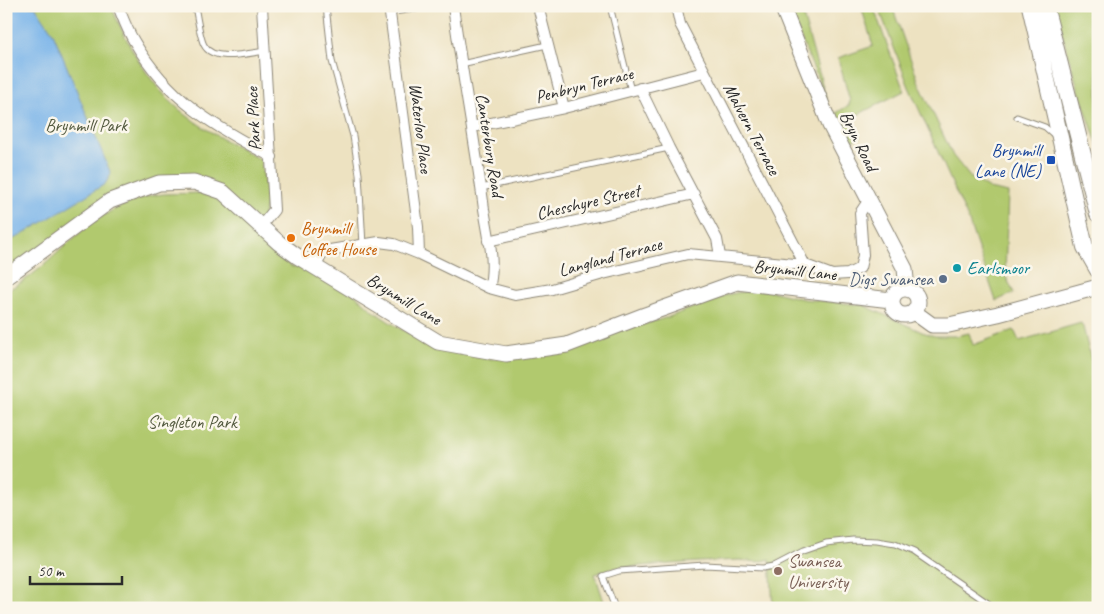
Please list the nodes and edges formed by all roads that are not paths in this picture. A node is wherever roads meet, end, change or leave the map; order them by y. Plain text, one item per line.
1 (118, 6) edge
2 (195, 6) edge
3 (262, 6) edge
4 (326, 6) edge
5 (418, 6) edge
6 (453, 6) edge
7 (538, 6) edge
8 (610, 6) edge
9 (676, 6) edge
10 (782, 6) edge
11 (1030, 6) edge
12 (1045, 6) edge
13 (389, 8) edge
14 (547, 45) junction
15 (265, 50) junction
16 (461, 64) junction
17 (704, 72) junction
18 (636, 90) junction
19 (564, 108) junction
20 (1017, 117) dead end
21 (472, 128) junction
22 (1063, 147) junction
23 (669, 148) junction
24 (272, 158) junction
25 (481, 188) junction
26 (694, 194) junction
27 (868, 201) junction
28 (1098, 214) edge
29 (262, 226) junction
30 (488, 240) junction
31 (363, 244) junction
32 (419, 254) junction
33 (720, 256) junction
34 (805, 265) junction
35 (315, 268) junction
36 (1098, 270) edge
37 (6, 278) edge
38 (1098, 287) edge
39 (489, 288) junction
40 (907, 289) junction
41 (891, 300) junction
42 (914, 312) junction
43 (615, 608) edge
44 (996, 608) edge

1 - 24 street
2 - 15 lane
3 - 15 street, Park Place
4 - 31 lane
5 - 13 street
6 - 16 street, Canterbury Road
7 - 14 street
8 - 18 lane
9 - 17 street, Malvern Terrace
10 - 27 street, Bryn Road
11 - 22 main road
12 - 28 main road
13 - 32 street, Waterloo Place
14 - 16 lane
14 - 19 street
15 - 24 street, Park Place
16 - 21 street, Canterbury Road
17 - 18 street, Penbryn Terrace
17 - 34 street, Malvern Terrace
18 - 19 street, Penbryn Terrace
18 - 23 street
19 - 21 street, Penbryn Terrace
20 - 22 lane
21 - 25 street, Canterbury Road
22 - 36 main road
23 - 25 lane
23 - 26 street
24 - 29 street, Park Place
25 - 30 street, Canterbury Road
26 - 30 street, Chesshyre Street
26 - 33 street
27 - 34 street, Langland Terrace
27 - 40 street, Bryn Road
29 - 35 street, Brynmill Lane
29 - 37 street, Brynmill Lane
30 - 39 street, Canterbury Road
31 - 32 street, Langland Terrace
31 - 35 street, Langland Terrace
32 - 39 street, Langland Terrace
33 - 34 street, Langland Terrace
33 - 39 street, Langland Terrace
35 - 41 street, Brynmill Lane
38 - 42 street
40 - 41 street
40 - 42 street
41 - 42 street
43 - 44 lane

